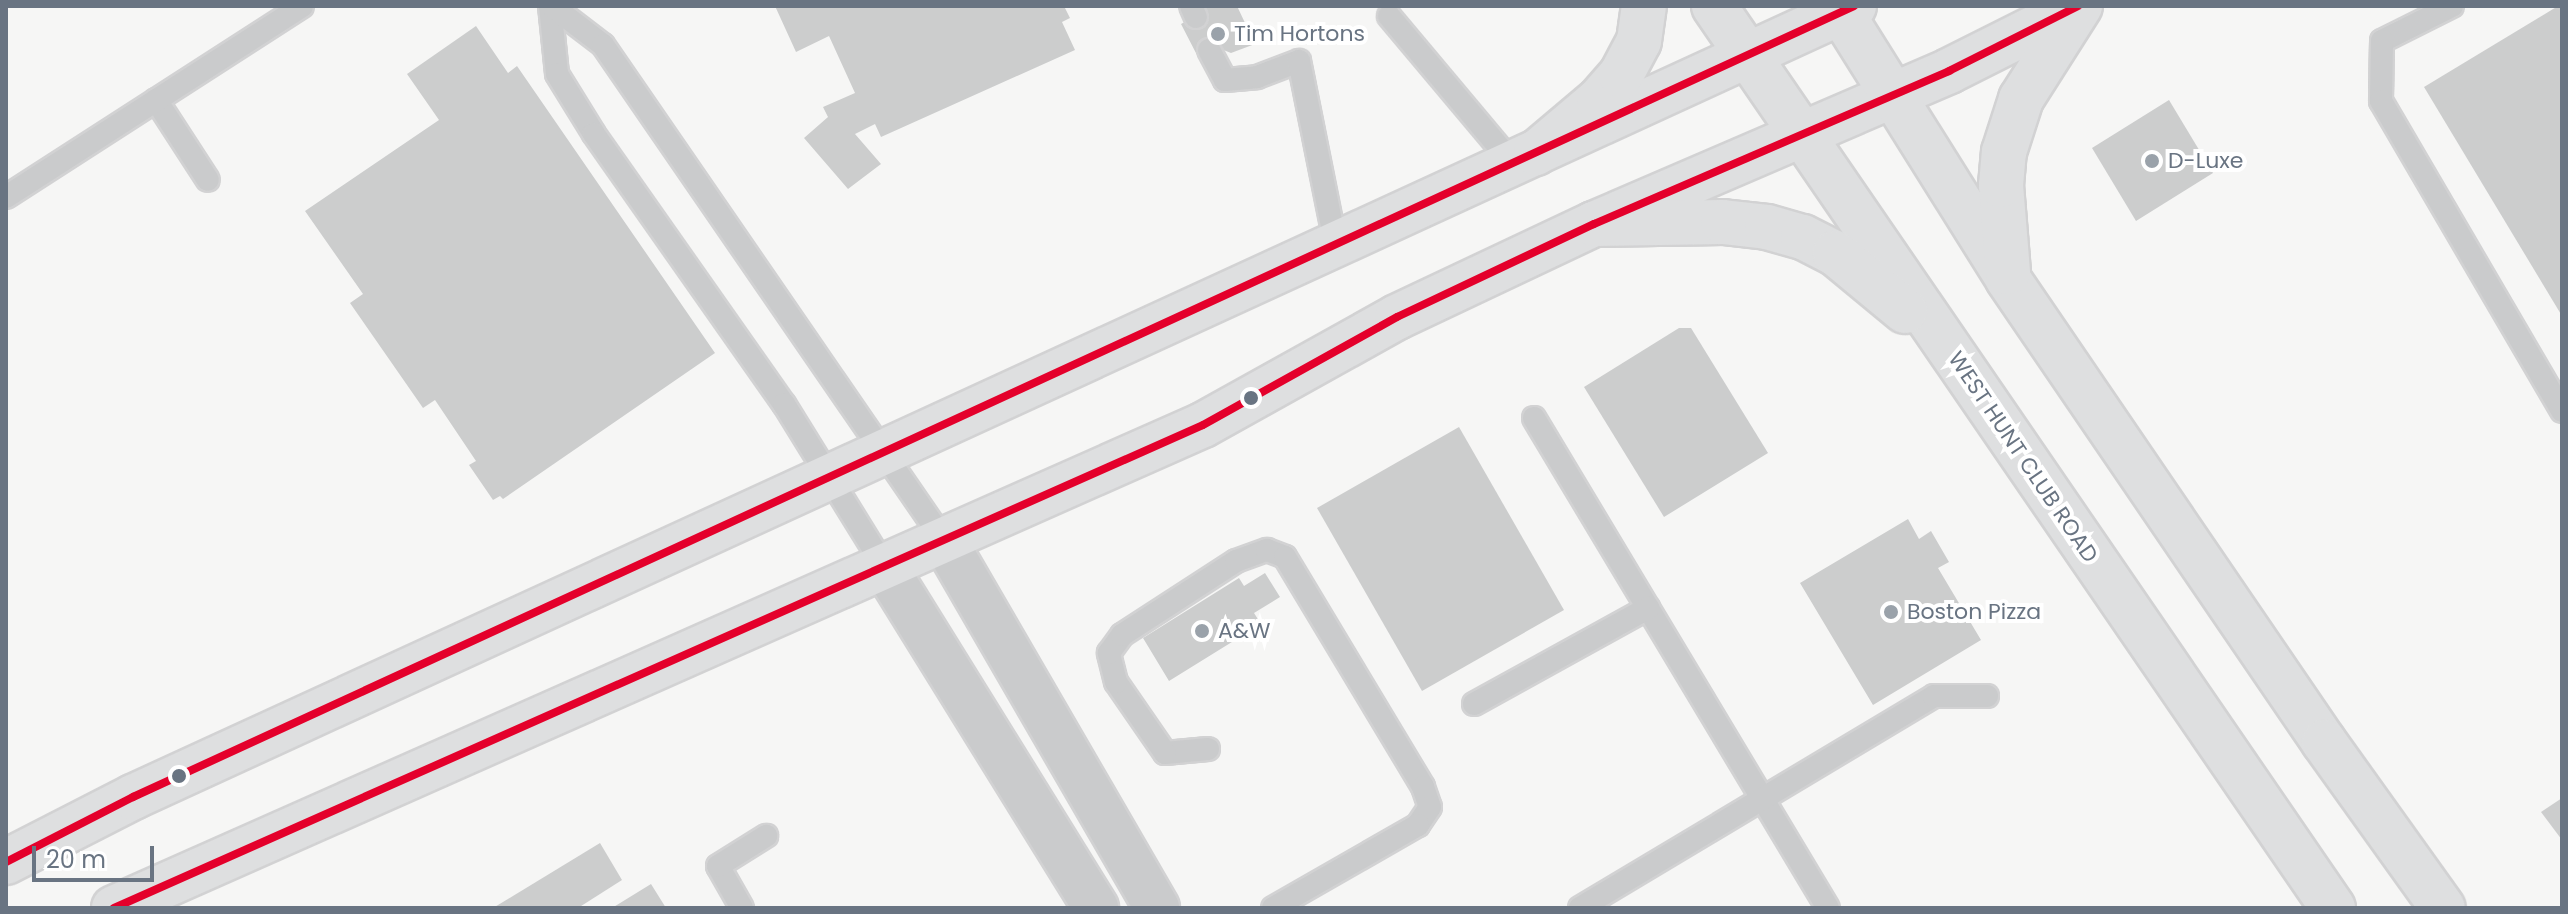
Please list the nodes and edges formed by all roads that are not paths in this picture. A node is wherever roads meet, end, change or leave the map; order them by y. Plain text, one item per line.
1 (302, 6) edge
2 (551, 6) edge
3 (1644, 6) edge
4 (1714, 6) edge
5 (2079, 6) edge
6 (2452, 6) edge
7 (1844, 8) edge
8 (1389, 16) dead end
9 (1209, 50) dead end
10 (1746, 54) junction
11 (1891, 95) junction
12 (156, 100) junction
13 (1800, 135) junction
14 (1524, 159) junction
15 (208, 180) dead end
16 (6, 197) edge
17 (1594, 224) junction
18 (1336, 246) junction
19 (2008, 279) junction
20 (1949, 348) junction
21 (2562, 411) edge
22 (1534, 418) dead end
23 (885, 452) junction
24 (828, 479) junction
25 (945, 542) junction
26 (886, 569) junction
27 (1648, 608) junction
28 (1987, 696) dead end
29 (1474, 704) dead end
30 (1208, 749) dead end
31 (1763, 800) junction
32 (766, 836) dead end
33 (7, 859) edge
34 (1276, 907) edge
35 (114, 908) edge
36 (742, 908) edge
37 (1096, 908) edge
38 (1157, 908) edge
39 (1580, 908) edge
40 (1828, 908) edge
41 (2333, 908) edge
42 (2443, 908) edge

1 - 12 lane
2 - 23 lane
2 - 24 lane
3 - 14 main road
4 - 10 main road, WEST HUNT CLUB ROAD
5 - 11 main road
5 - 19 main road
6 - 21 lane
7 - 10 main road
7 - 11 main road
8 - 14 lane
9 - 18 lane
10 - 13 main road, WEST HUNT CLUB ROAD
10 - 14 main road
11 - 13 main road
11 - 19 main road
12 - 15 lane
12 - 16 lane
13 - 17 main road
13 - 20 main road, WEST HUNT CLUB ROAD
14 - 18 main road
17 - 20 main road
17 - 25 main road
18 - 23 main road
19 - 42 main road
20 - 41 main road, WEST HUNT CLUB ROAD
22 - 27 lane
23 - 24 main road
23 - 25 lane
24 - 26 lane
24 - 33 main road
25 - 26 main road
25 - 38 street
26 - 35 main road
26 - 37 street
27 - 29 lane
27 - 31 lane
28 - 31 lane
30 - 34 lane
31 - 39 lane
31 - 40 lane
32 - 36 lane

